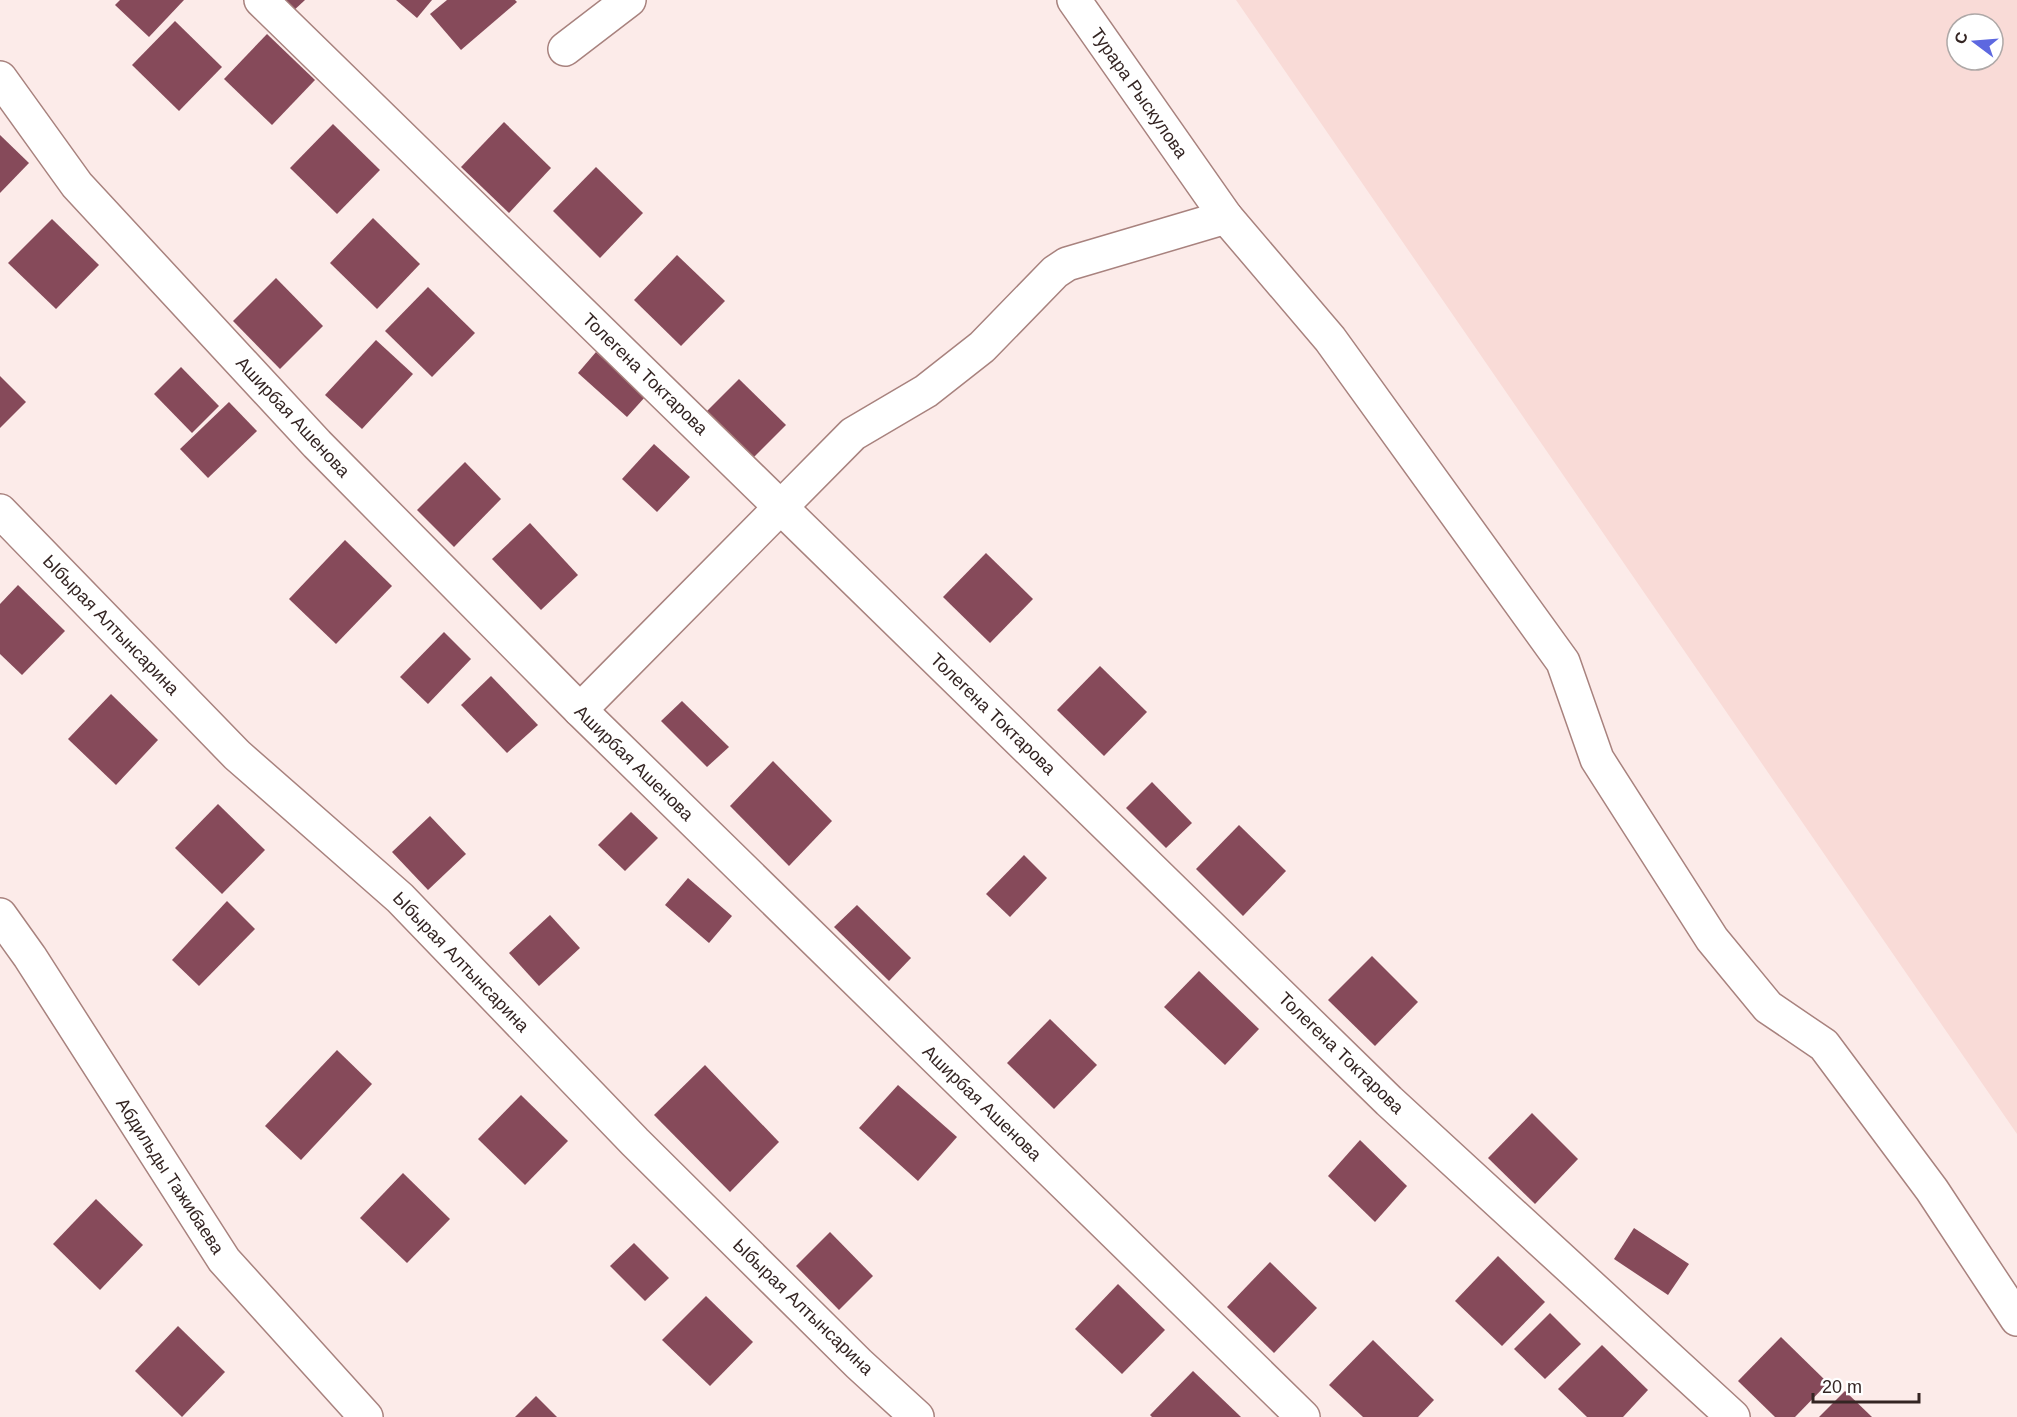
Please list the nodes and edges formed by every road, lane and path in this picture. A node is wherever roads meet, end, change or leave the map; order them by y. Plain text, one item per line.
1 (261, 0) edge
2 (629, 0) edge
3 (1074, 0) edge
4 (565, 49) dead end
5 (0, 78) edge
6 (1226, 217) junction
7 (780, 506) junction
8 (0, 511) edge
9 (580, 710) junction
10 (0, 915) edge
11 (2017, 1319) edge
12 (366, 1417) edge
13 (918, 1417) edge
14 (1303, 1417) edge
15 (1733, 1417) edge

1 - 7 street, Толегена Токтарова
2 - 4 street
3 - 6 street, Турара Рыскулова
5 - 9 street, Аширбая Ашенова
6 - 7 street
6 - 11 street, Турара Рыскулова
7 - 9 street
7 - 15 street, Толегена Токтарова
8 - 13 street, Ыбырая Алтынсарина
9 - 14 street, Аширбая Ашенова
10 - 12 street, Абдильды Тажибаева

